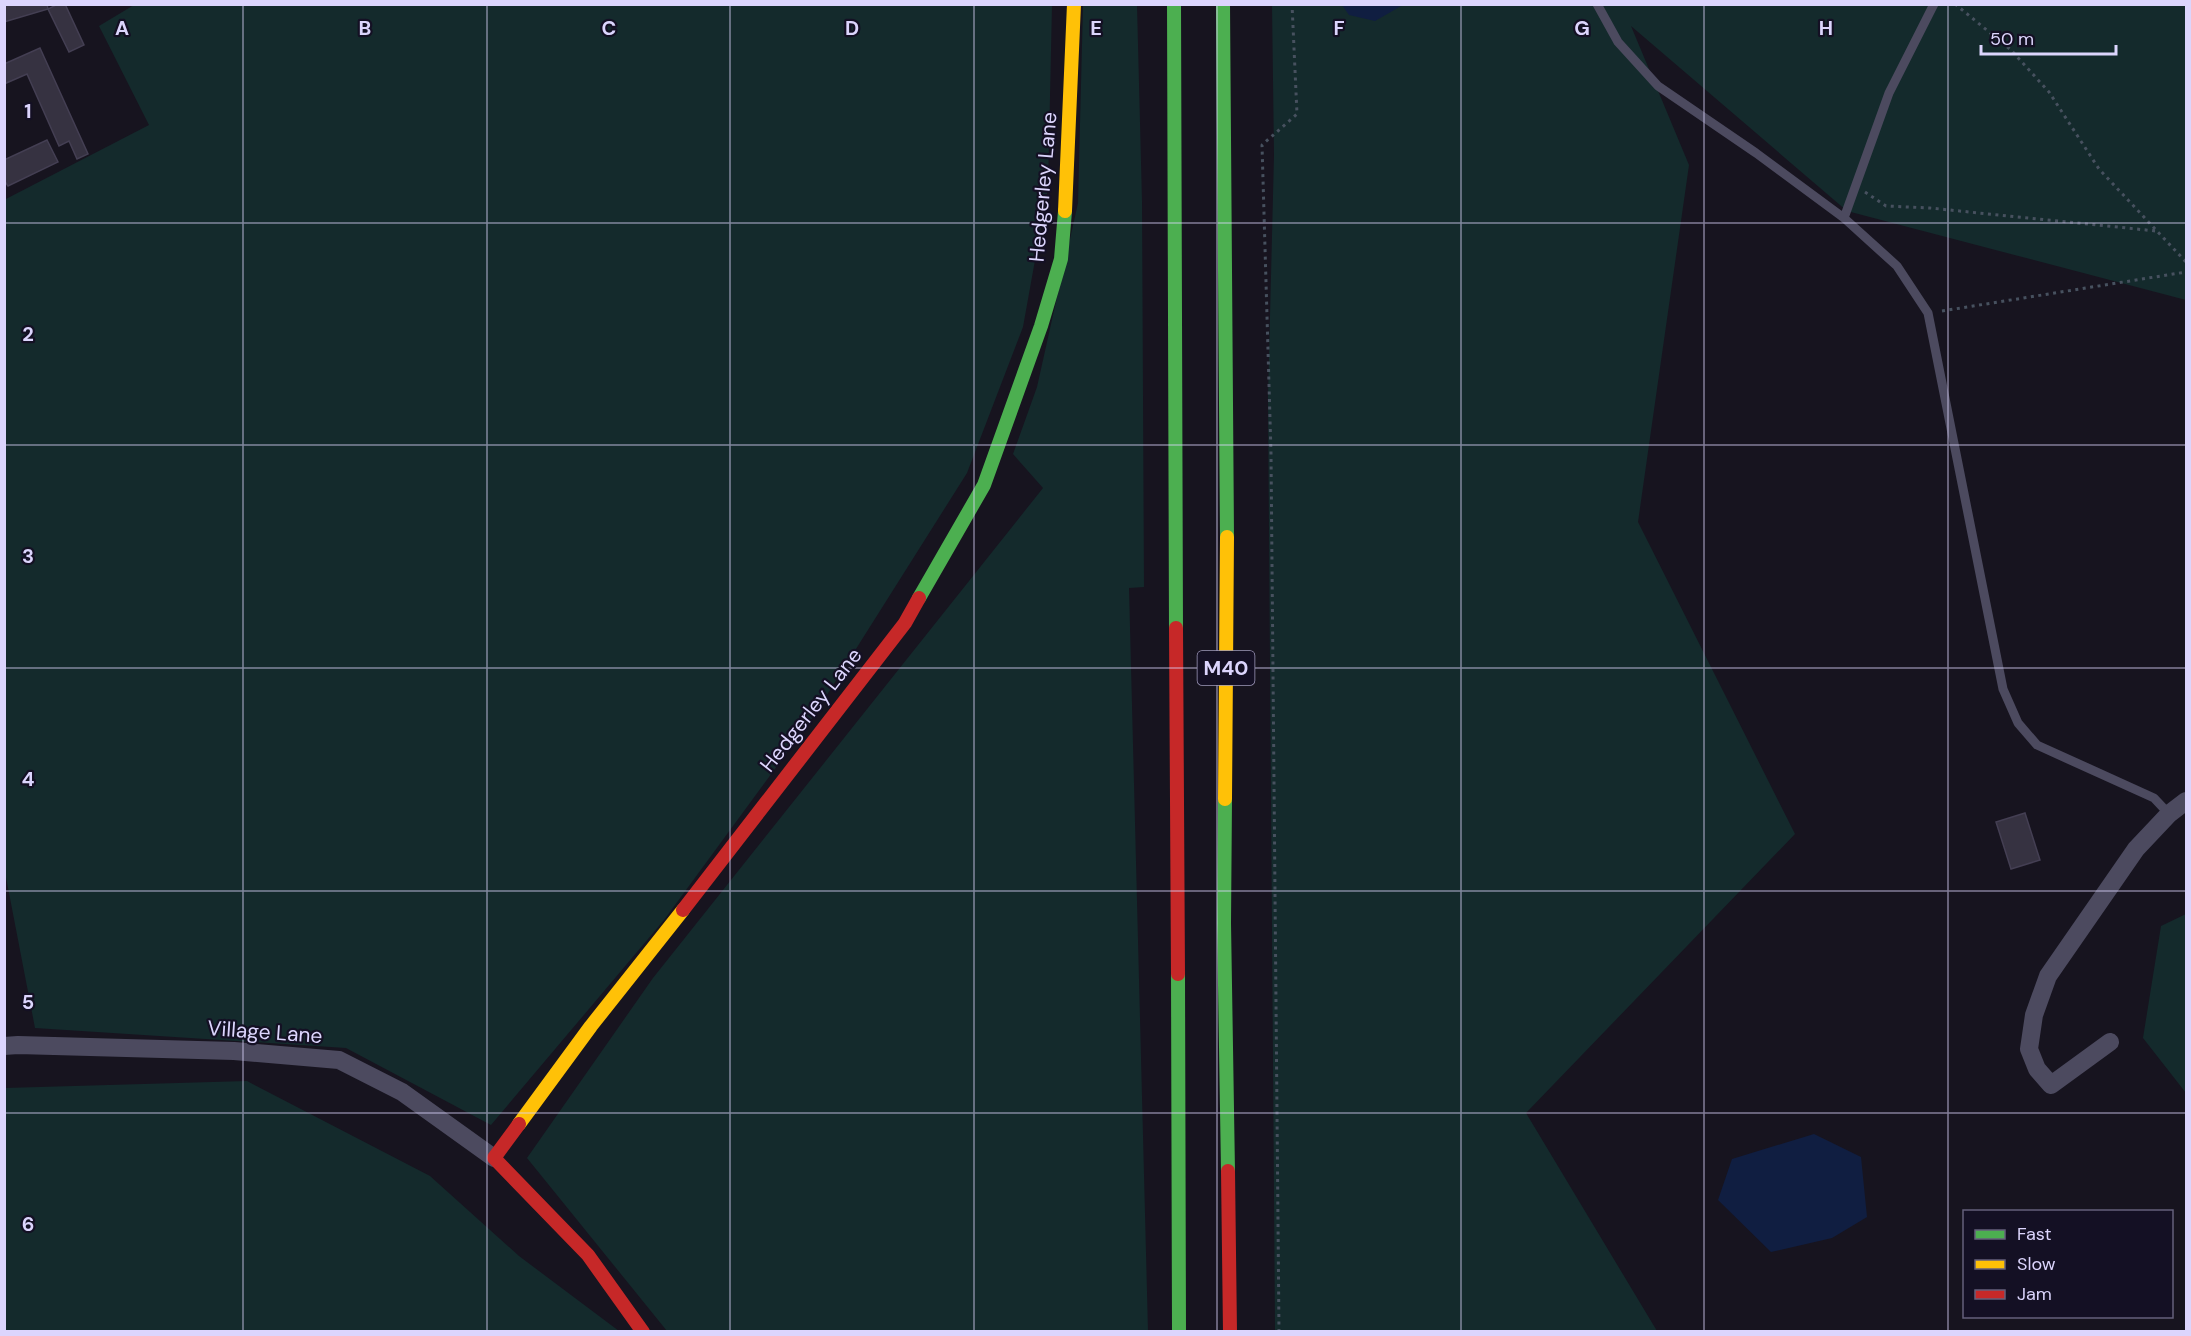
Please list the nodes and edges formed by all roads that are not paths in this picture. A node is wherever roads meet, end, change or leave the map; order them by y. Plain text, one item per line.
1 (1074, 4) edge
2 (1174, 4) edge
3 (1223, 4) edge
4 (1597, 4) edge
5 (1934, 4) edge
6 (1844, 218) junction
7 (2187, 801) edge
8 (2169, 814) junction
9 (2110, 1042) dead end
10 (4, 1046) edge
11 (494, 1158) junction
12 (644, 1332) edge
13 (1179, 1332) edge
14 (1230, 1332) edge

1 - 11 main road, Hedgerley Lane
2 - 13 main road, M40
3 - 14 main road, M40
4 - 6 lane
5 - 6 lane
6 - 8 lane
7 - 8 street
8 - 9 street
10 - 11 street, Village Lane
11 - 12 main road

